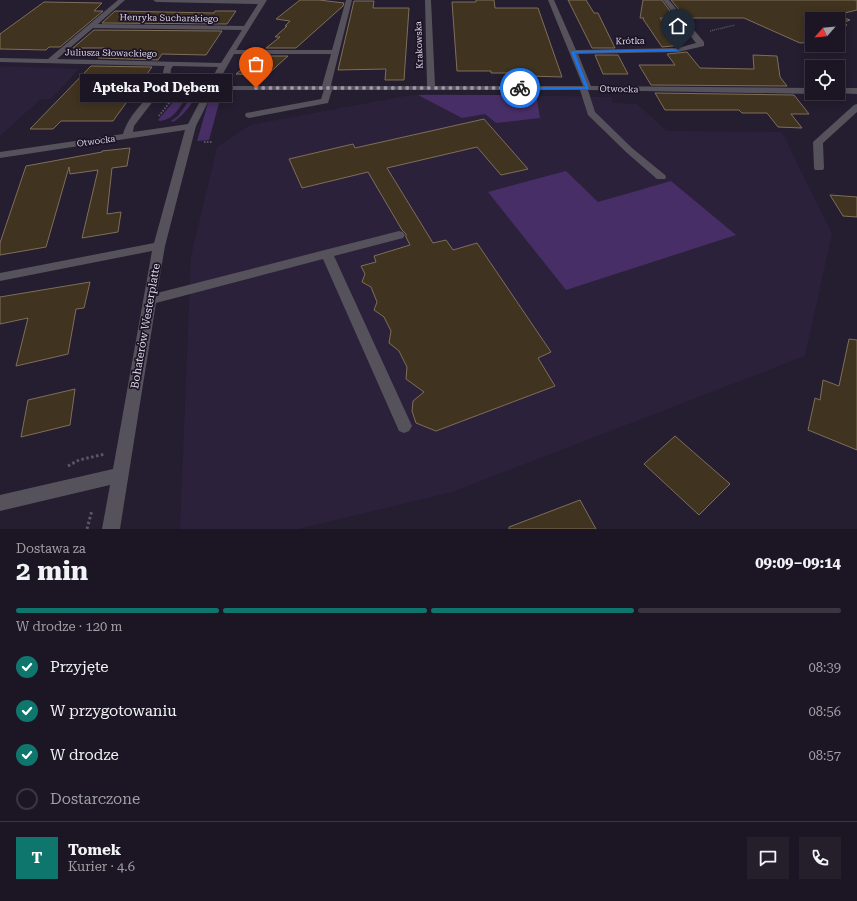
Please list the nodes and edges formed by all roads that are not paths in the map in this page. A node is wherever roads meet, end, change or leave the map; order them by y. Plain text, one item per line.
1 (122, 0) edge
2 (156, 0) edge
3 (349, 0) edge
4 (428, 0) edge
5 (551, 0) edge
6 (666, 0) edge
7 (263, 1) edge
8 (92, 26) junction
9 (246, 28) junction
10 (231, 52) junction
11 (335, 52) junction
12 (573, 52) junction
13 (0, 60) edge
14 (49, 62) junction
15 (171, 64) junction
16 (223, 65) junction
17 (327, 87) junction
18 (210, 88) junction
19 (431, 88) junction
20 (585, 88) junction
21 (805, 91) edge
22 (845, 91) edge
23 (857, 91) edge
24 (857, 107) edge
25 (249, 116) dead end
26 (191, 126) junction
27 (127, 136) junction
28 (0, 155) edge
29 (820, 168) dead end
30 (661, 177) dead end
31 (399, 235) dead end
32 (160, 246) junction
33 (327, 254) junction
34 (0, 277) edge
35 (150, 300) junction
36 (404, 426) dead end
37 (120, 474) junction
38 (0, 503) edge
39 (111, 529) edge

1 - 8 street
2 - 7 street
3 - 11 street
4 - 19 street, Krakowska
5 - 12 street
6 - 12 street, Krótka
7 - 9 street
8 - 9 street, Henryka Sucharskiego
8 - 14 street
9 - 10 street
10 - 11 street
10 - 16 street
11 - 17 street
12 - 20 street
13 - 14 street, Juliusza Słowackiego
14 - 15 street, Juliusza Słowackiego
15 - 16 street, Juliusza Słowackiego
15 - 27 street
16 - 18 street
17 - 18 street, Otwocka
17 - 19 street, Otwocka
17 - 25 street
18 - 26 street, Bohaterów Westerplatte
19 - 20 street, Otwocka
20 - 21 street, Otwocka
20 - 30 street
22 - 23 street
24 - 29 street
26 - 27 street, Otwocka
26 - 32 street, Bohaterów Westerplatte
27 - 28 street, Otwocka
31 - 33 street
32 - 34 street
32 - 35 street, Bohaterów Westerplatte
33 - 35 street
33 - 36 street
35 - 37 street, Bohaterów Westerplatte
37 - 38 street
37 - 39 street, Bohaterów Westerplatte

